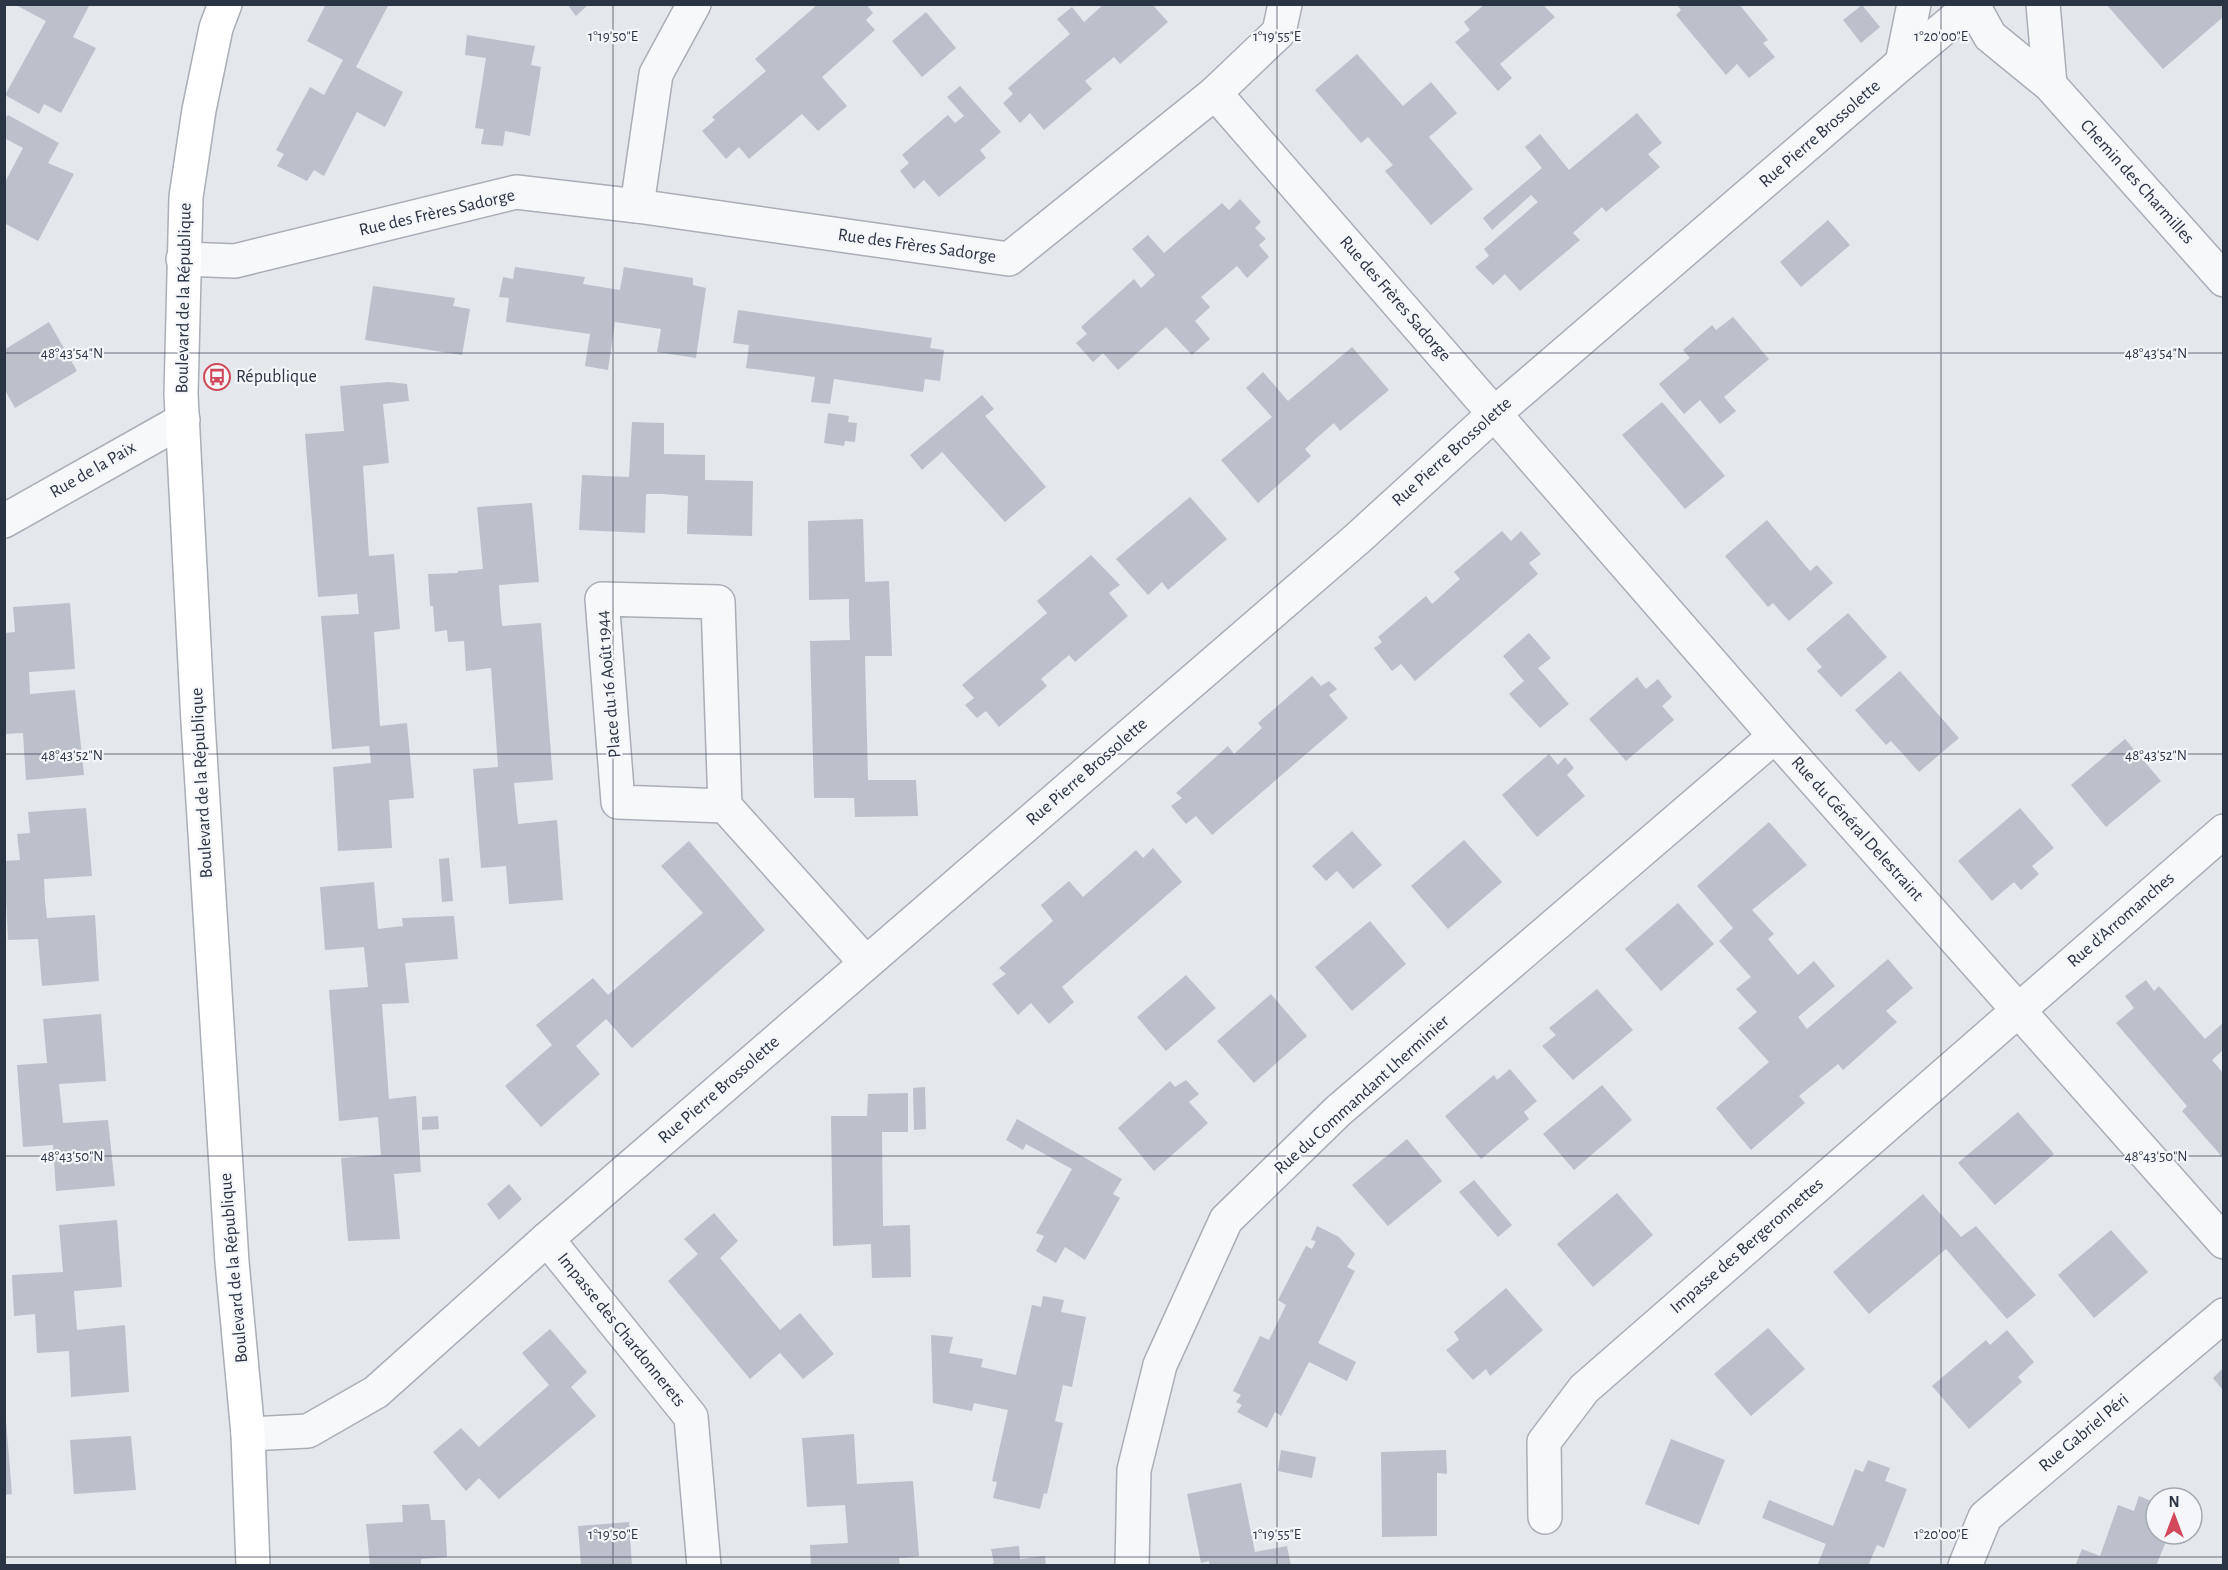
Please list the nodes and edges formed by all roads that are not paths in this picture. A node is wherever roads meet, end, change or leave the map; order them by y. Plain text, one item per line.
1 (225, 4) edge
2 (694, 4) edge
3 (1285, 4) edge
4 (1914, 4) edge
5 (1932, 4) edge
6 (2043, 4) edge
7 (1975, 7) edge
8 (1902, 63) junction
9 (2050, 85) junction
10 (1215, 93) junction
11 (637, 206) junction
12 (183, 259) junction
13 (2223, 280) edge
14 (1494, 414) junction
15 (183, 420) junction
16 (4, 521) edge
17 (1775, 736) junction
18 (725, 806) junction
19 (2223, 831) edge
20 (866, 963) junction
21 (2018, 1010) junction
22 (547, 1239) junction
23 (2223, 1242) edge
24 (2223, 1315) edge
25 (248, 1434) junction
26 (1545, 1517) dead end
27 (254, 1566) edge
28 (704, 1566) edge
29 (1132, 1566) edge
30 (1965, 1566) edge

1 - 12 street, Boulevard de la République
2 - 11 street
3 - 10 street
4 - 8 street
5 - 7 street
6 - 9 street
7 - 8 street, Rue Pierre Brossolette
7 - 9 street, Chemin des Charmilles
8 - 14 street, Rue Pierre Brossolette
9 - 13 street, Chemin des Charmilles
10 - 11 street, Rue des Frères Sadorge
10 - 14 street, Rue des Frères Sadorge
11 - 12 street, Rue des Frères Sadorge
12 - 15 street, Boulevard de la République
14 - 17 street, Rue du Général Delestraint
14 - 20 street, Rue Pierre Brossolette
15 - 16 street, Rue de la Paix
15 - 25 street, Boulevard de la République
17 - 21 street, Rue du Général Delestraint
17 - 29 street, Rue du Commandant Lherminier
18 - 18 street, Place du 16 Août 1944
18 - 20 street
19 - 21 street, Rue d'Arromanches
20 - 22 street, Rue Pierre Brossolette
21 - 23 street, Rue du Général Delestraint
21 - 26 street, Impasse des Bergeronnettes
22 - 25 street, Rue Pierre Brossolette
22 - 28 street, Impasse des Chardonnerets
24 - 30 street, Rue Gabriel Péri
25 - 27 street, Boulevard de la République

